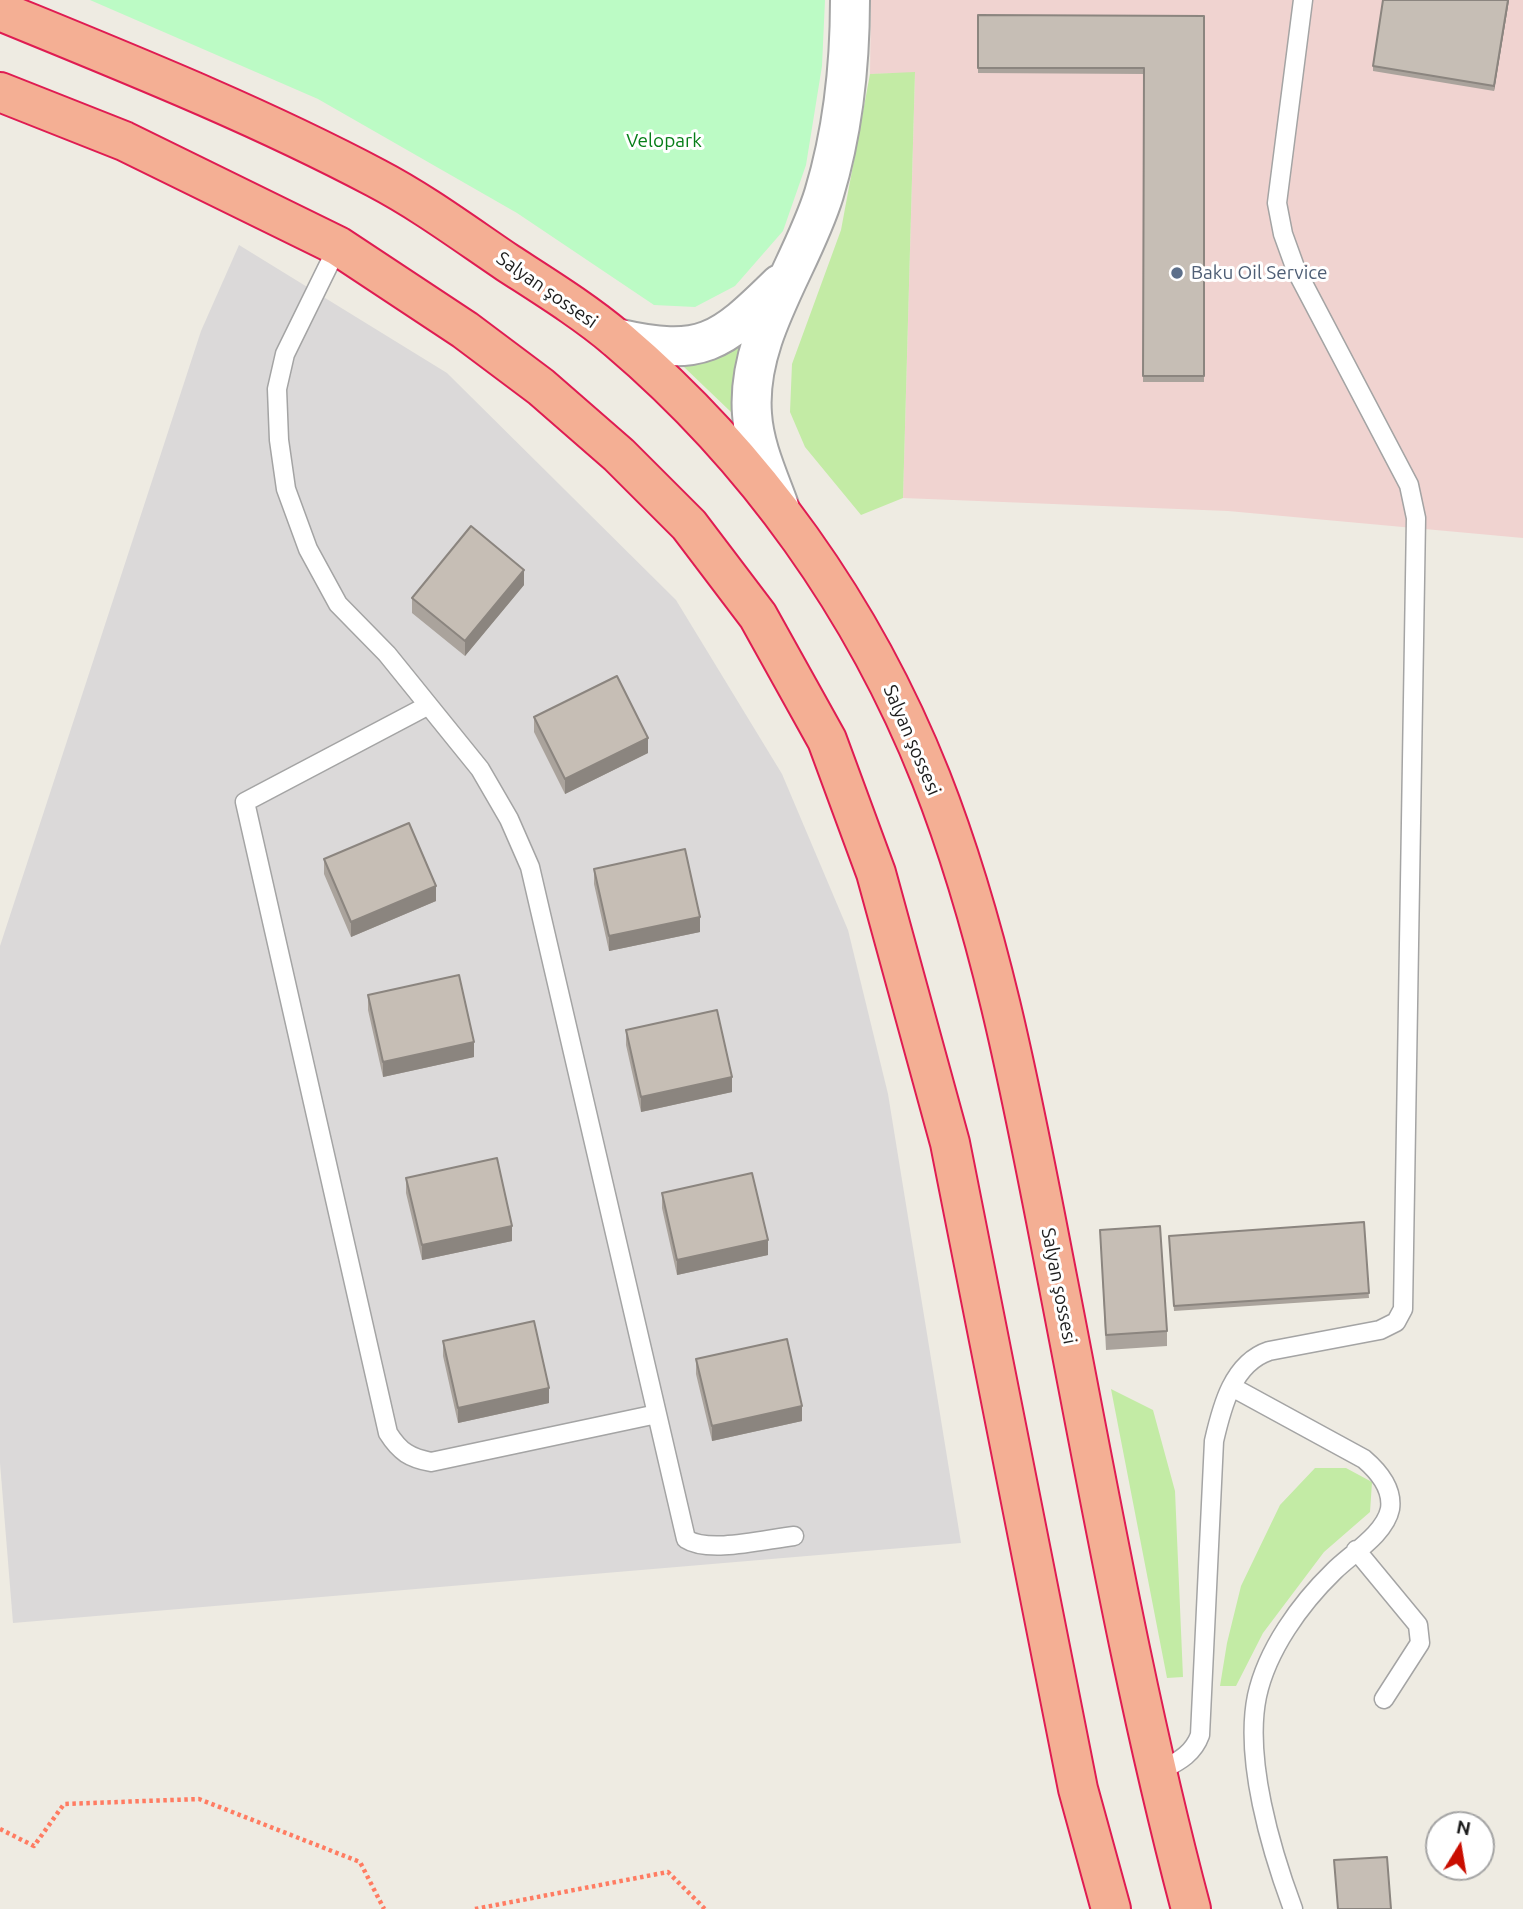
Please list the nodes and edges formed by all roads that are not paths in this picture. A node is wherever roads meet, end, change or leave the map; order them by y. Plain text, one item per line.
1 (850, 0) edge
2 (1303, 0) edge
3 (0, 11) edge
4 (0, 92) edge
5 (338, 246) junction
6 (789, 275) junction
7 (616, 338) junction
8 (781, 510) junction
9 (427, 706) junction
10 (1232, 1388) junction
11 (657, 1414) junction
12 (794, 1535) dead end
13 (1356, 1550) junction
14 (1384, 1699) dead end
15 (1155, 1774) junction
16 (1111, 1909) edge
17 (1191, 1909) edge
18 (1293, 1909) edge

1 - 6 street
2 - 10 lane
3 - 7 highway, Salyan şossesi
4 - 5 highway
5 - 9 lane
5 - 16 highway
6 - 7 street
6 - 8 street
7 - 8 highway, Salyan şossesi
8 - 15 highway, Salyan şossesi
9 - 11 lane
9 - 11 lane
10 - 13 lane
10 - 15 lane
11 - 12 lane
13 - 14 lane
13 - 18 lane
15 - 17 highway, Salyan şossesi

